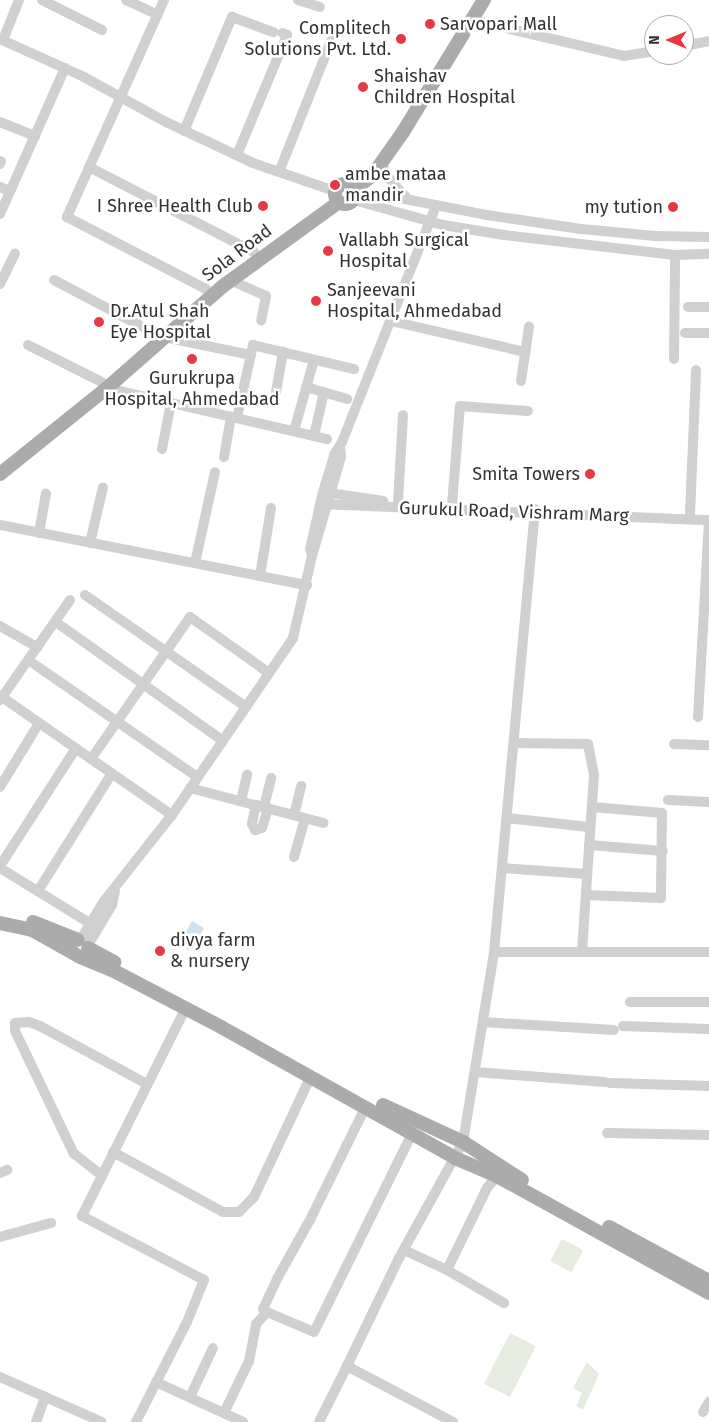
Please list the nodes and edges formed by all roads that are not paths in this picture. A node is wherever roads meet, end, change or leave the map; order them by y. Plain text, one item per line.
1 (19, 0) edge
2 (42, 0) edge
3 (126, 0) edge
4 (164, 0) edge
5 (298, 0) edge
6 (476, 0) edge
7 (484, 0) edge
8 (320, 7) dead end
9 (158, 14) junction
10 (472, 20) junction
11 (102, 30) dead end
12 (1, 39) edge
13 (332, 39) dead end
14 (709, 41) edge
15 (694, 44) edge
16 (644, 53) edge
17 (65, 68) junction
18 (120, 96) junction
19 (0, 122) edge
20 (184, 131) junction
21 (35, 136) junction
22 (236, 155) junction
23 (381, 163) junction
24 (89, 167) junction
25 (279, 172) junction
26 (0, 187) edge
27 (10, 191) junction
28 (354, 192) junction
29 (337, 197) junction
30 (408, 200) junction
31 (436, 206) junction
32 (0, 214) edge
33 (432, 222) junction
34 (709, 236) edge
35 (254, 252) junction
36 (15, 253) dead end
37 (709, 254) edge
38 (675, 255) junction
39 (54, 280) dead end
40 (230, 280) junction
41 (0, 284) edge
42 (206, 289) junction
43 (688, 306) dead end
44 (709, 307) edge
45 (392, 320) junction
46 (261, 321) dead end
47 (529, 327) dead end
48 (685, 332) dead end
49 (709, 333) edge
50 (160, 335) junction
51 (28, 344) dead end
52 (283, 352) junction
53 (525, 352) junction
54 (251, 355) junction
55 (674, 359) dead end
56 (314, 360) junction
57 (354, 369) dead end
58 (696, 370) dead end
59 (521, 381) dead end
60 (104, 385) junction
61 (306, 388) junction
62 (276, 392) dead end
63 (324, 392) junction
64 (346, 398) dead end
65 (172, 403) junction
66 (528, 411) dead end
67 (403, 415) dead end
68 (234, 418) junction
69 (294, 431) junction
70 (314, 436) junction
71 (327, 439) dead end
72 (162, 449) dead end
73 (224, 457) dead end
74 (0, 466) edge
75 (215, 472) dead end
76 (0, 474) edge
77 (103, 487) dead end
78 (327, 492) junction
79 (46, 494) dead end
80 (398, 502) junction
81 (324, 504) junction
82 (452, 505) junction
83 (271, 508) dead end
84 (535, 512) junction
85 (690, 514) junction
86 (709, 515) edge
87 (709, 520) edge
88 (0, 525) edge
89 (39, 533) junction
90 (90, 543) junction
91 (195, 564) junction
92 (260, 576) junction
93 (307, 585) junction
94 (85, 595) dead end
95 (70, 600) dead end
96 (706, 611) edge
97 (60, 625) dead end
98 (0, 626) edge
99 (37, 647) junction
100 (165, 652) junction
101 (34, 664) dead end
102 (269, 673) junction
103 (142, 685) junction
104 (1, 698) edge
105 (246, 707) junction
106 (698, 717) dead end
107 (116, 722) junction
108 (40, 723) junction
109 (223, 740) junction
110 (514, 743) junction
111 (674, 744) dead end
112 (709, 745) edge
113 (76, 748) junction
114 (91, 759) junction
115 (112, 773) junction
116 (247, 775) dead end
117 (197, 777) junction
118 (272, 778) dead end
119 (301, 786) dead end
120 (0, 787) edge
121 (190, 788) junction
122 (668, 800) dead end
123 (241, 801) junction
124 (709, 802) edge
125 (263, 807) junction
126 (592, 807) junction
127 (172, 815) junction
128 (294, 815) junction
129 (507, 818) junction
130 (305, 819) junction
131 (323, 824) dead end
132 (589, 827) junction
133 (589, 845) junction
134 (663, 851) junction
135 (294, 857) dead end
136 (0, 867) edge
137 (502, 868) junction
138 (587, 874) junction
139 (115, 890) junction
140 (38, 891) junction
141 (586, 895) junction
142 (0, 915) edge
143 (0, 923) edge
144 (91, 924) junction
145 (81, 947) junction
146 (582, 950) junction
147 (494, 952) junction
148 (709, 952) edge
149 (630, 1002) dead end
150 (709, 1002) edge
151 (185, 1009) junction
152 (483, 1022) junction
153 (709, 1029) edge
154 (475, 1072) junction
155 (311, 1076) junction
156 (147, 1084) junction
157 (709, 1086) edge
158 (366, 1106) junction
159 (413, 1132) junction
160 (607, 1133) dead end
161 (709, 1134) edge
162 (463, 1142) junction
163 (113, 1152) junction
164 (455, 1158) junction
165 (100, 1174) junction
166 (497, 1176) junction
167 (51, 1223) dead end
168 (0, 1237) edge
169 (404, 1250) junction
170 (447, 1270) junction
171 (709, 1281) edge
172 (709, 1294) edge
173 (504, 1303) dead end
174 (267, 1312) junction
175 (213, 1348) dead end
176 (347, 1366) junction
177 (0, 1377) edge
178 (156, 1382) junction
179 (45, 1397) junction
180 (190, 1398) junction
181 (709, 1402) edge
182 (703, 1412) dead end
183 (224, 1413) junction
184 (36, 1422) edge
185 (102, 1422) edge
186 (136, 1422) edge
187 (243, 1422) edge
188 (319, 1422) edge
189 (453, 1422) edge

1 - 12 street
2 - 11 street
3 - 9 street
4 - 9 street
5 - 8 street
6 - 28 main road
7 - 10 main road
9 - 18 street
10 - 16 street
10 - 23 main road
12 - 17 street
13 - 25 street
14 - 15 street
17 - 18 street
17 - 21 street
18 - 20 street
18 - 24 street
19 - 21 street
20 - 22 street
20 - 22 street
21 - 27 street
22 - 25 street
23 - 28 main road
23 - 30 street
24 - 35 street
24 - 42 street
25 - 29 street
26 - 27 street
27 - 32 street
28 - 29 main road
28 - 30 street
28 - 33 street
29 - 35 main road, Sola Road
29 - 40 main road, Sola Road
30 - 31 street
31 - 33 street
31 - 34 street
33 - 38 street
33 - 45 street
35 - 42 main road, Sola Road
36 - 41 street
37 - 38 street
38 - 55 street
39 - 50 street
40 - 46 street
40 - 50 main road, Sola Road
42 - 50 main road, Sola Road
43 - 44 street
45 - 53 street
45 - 78 street
47 - 53 street
48 - 49 street
50 - 54 street
50 - 60 main road, Sola Road
51 - 60 street
52 - 54 street
52 - 56 street
52 - 62 street
53 - 59 street
54 - 68 street
56 - 57 street
56 - 61 street
58 - 85 street
60 - 65 street
60 - 74 main road, Sola Road
60 - 76 main road, Sola Road
61 - 63 street
61 - 69 street
63 - 64 street
63 - 70 street
65 - 68 street
65 - 72 street
66 - 82 street
67 - 80 street
68 - 69 street
68 - 73 street
69 - 70 street
70 - 71 street
75 - 91 street
77 - 90 street
78 - 80 street, Gurukul Road, Vishram Marg
78 - 81 street
79 - 89 street
80 - 82 street, Gurukul Road, Vishram Marg
81 - 84 street, Gurukul Road, Vishram Marg
81 - 93 street
82 - 84 street, Gurukul Road, Vishram Marg
83 - 92 street
84 - 85 street, Gurukul Road, Vishram Marg
84 - 87 street, Gurukul Road, Vishram Marg
84 - 110 street
85 - 86 street, Gurukul Road, Vishram Marg
87 - 96 street
88 - 89 street
89 - 90 street
90 - 91 street
91 - 92 street
92 - 93 street
93 - 102 street
94 - 100 street
95 - 99 street
96 - 106 street
97 - 103 street
98 - 99 street
99 - 104 street
100 - 102 street
100 - 103 street
100 - 105 street
101 - 107 street
102 - 105 street
103 - 107 street
103 - 109 street
104 - 108 street
105 - 109 street
107 - 114 street
107 - 117 street
108 - 113 street
108 - 120 street
109 - 117 street
110 - 126 street
110 - 129 street
111 - 112 street
113 - 114 street
113 - 136 street
114 - 115 street
115 - 127 street
115 - 140 street
116 - 123 street
117 - 121 street
118 - 125 street
119 - 128 street
121 - 123 street
121 - 127 street
122 - 124 street
123 - 125 street
125 - 128 street
126 - 132 street
126 - 134 street
127 - 139 street
128 - 130 street
129 - 132 street
129 - 137 street
130 - 131 street
130 - 135 street
132 - 133 street
133 - 134 street
133 - 138 street
134 - 141 street
136 - 140 street
137 - 138 street
137 - 147 street
138 - 141 street
139 - 144 street
139 - 145 street
140 - 144 street
141 - 146 street
142 - 145 main road
143 - 145 main road
144 - 145 street
145 - 151 main road
145 - 162 main road
146 - 147 street
146 - 148 street
147 - 152 street
149 - 150 street
151 - 155 main road
151 - 156 street
152 - 153 street
152 - 154 street
154 - 157 street
154 - 162 street
155 - 158 main road
155 - 163 street
156 - 163 street
156 - 165 street
158 - 159 main road
158 - 174 street
159 - 164 main road
159 - 174 street
160 - 161 street
162 - 164 street
162 - 171 main road
163 - 165 street
164 - 166 main road
164 - 169 street
165 - 178 street
166 - 170 street
166 - 172 main road
167 - 168 street
169 - 170 street
169 - 176 street
170 - 173 street
174 - 183 street
175 - 180 street
176 - 188 street
176 - 189 street
177 - 179 street
178 - 180 street
178 - 186 street
179 - 184 street
179 - 185 street
180 - 183 street
181 - 182 street
183 - 187 street

